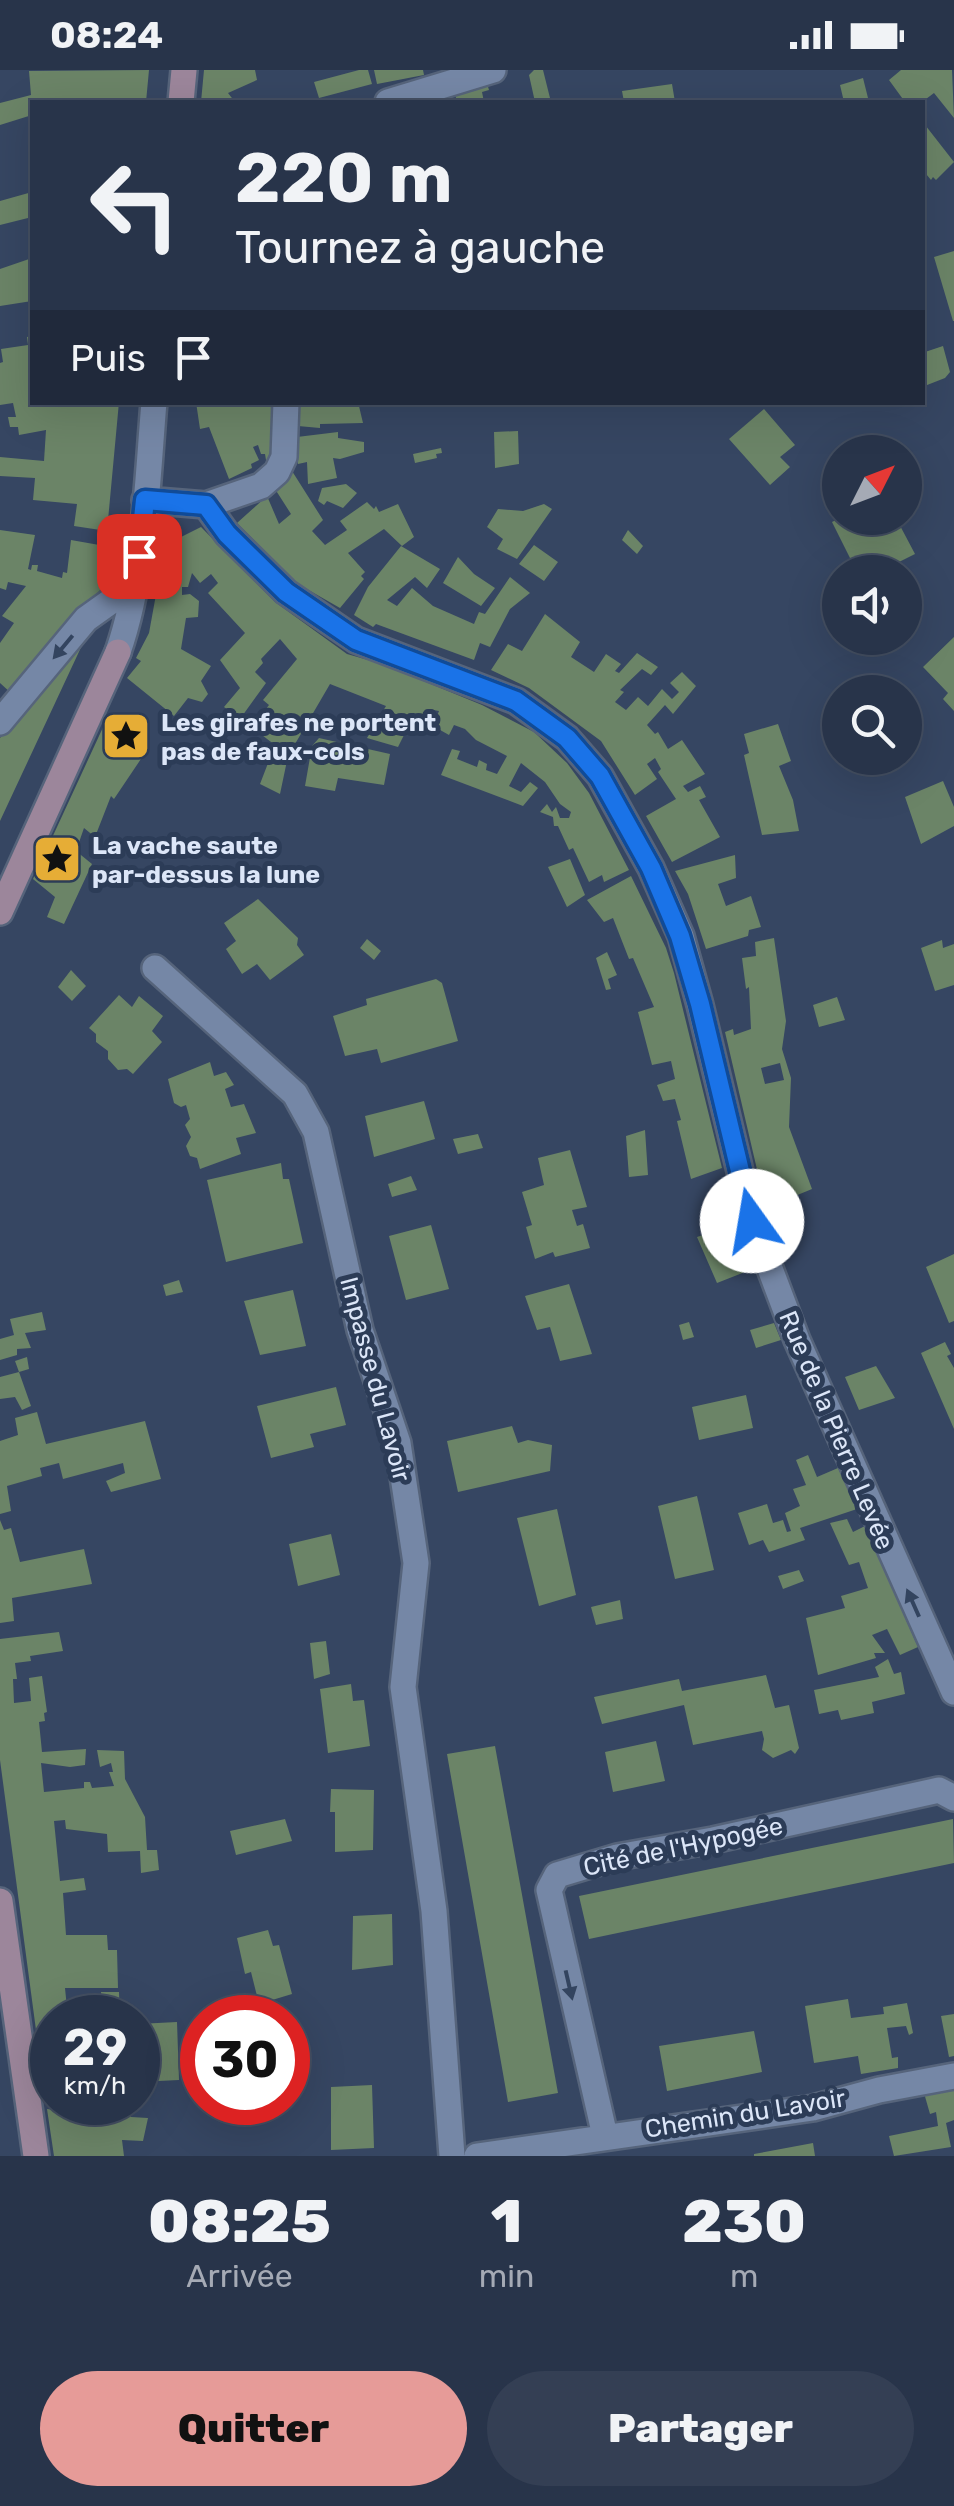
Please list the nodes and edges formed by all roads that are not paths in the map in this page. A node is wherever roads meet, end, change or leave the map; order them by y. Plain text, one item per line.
1 (184, 70) edge
2 (493, 70) edge
3 (181, 100) edge
4 (395, 100) edge
5 (154, 405) edge
6 (286, 405) edge
7 (145, 500) junction
8 (206, 505) junction
9 (135, 584) junction
10 (118, 652) joint
11 (0, 722) edge
12 (0, 912) edge
13 (155, 968) dead end
14 (954, 1692) edge
15 (954, 1798) edge
16 (0, 1901) edge
17 (954, 2076) edge
18 (604, 2136) junction
19 (36, 2156) edge
20 (452, 2156) edge
21 (477, 2156) edge

1 - 3 main road
2 - 4 street
5 - 7 street
6 - 8 street
7 - 8 street
7 - 9 street
14 -> 8 street, Rue de la Pierre Levée
9 - 10 street
9 -> 11 street
10 - 12 main road
13 - 20 street, Impasse du Lavoir
15 -> 18 street, Cité de l'Hypogée
16 - 19 main road
17 - 18 street, Chemin du Lavoir
18 - 21 street, Chemin du Lavoir

